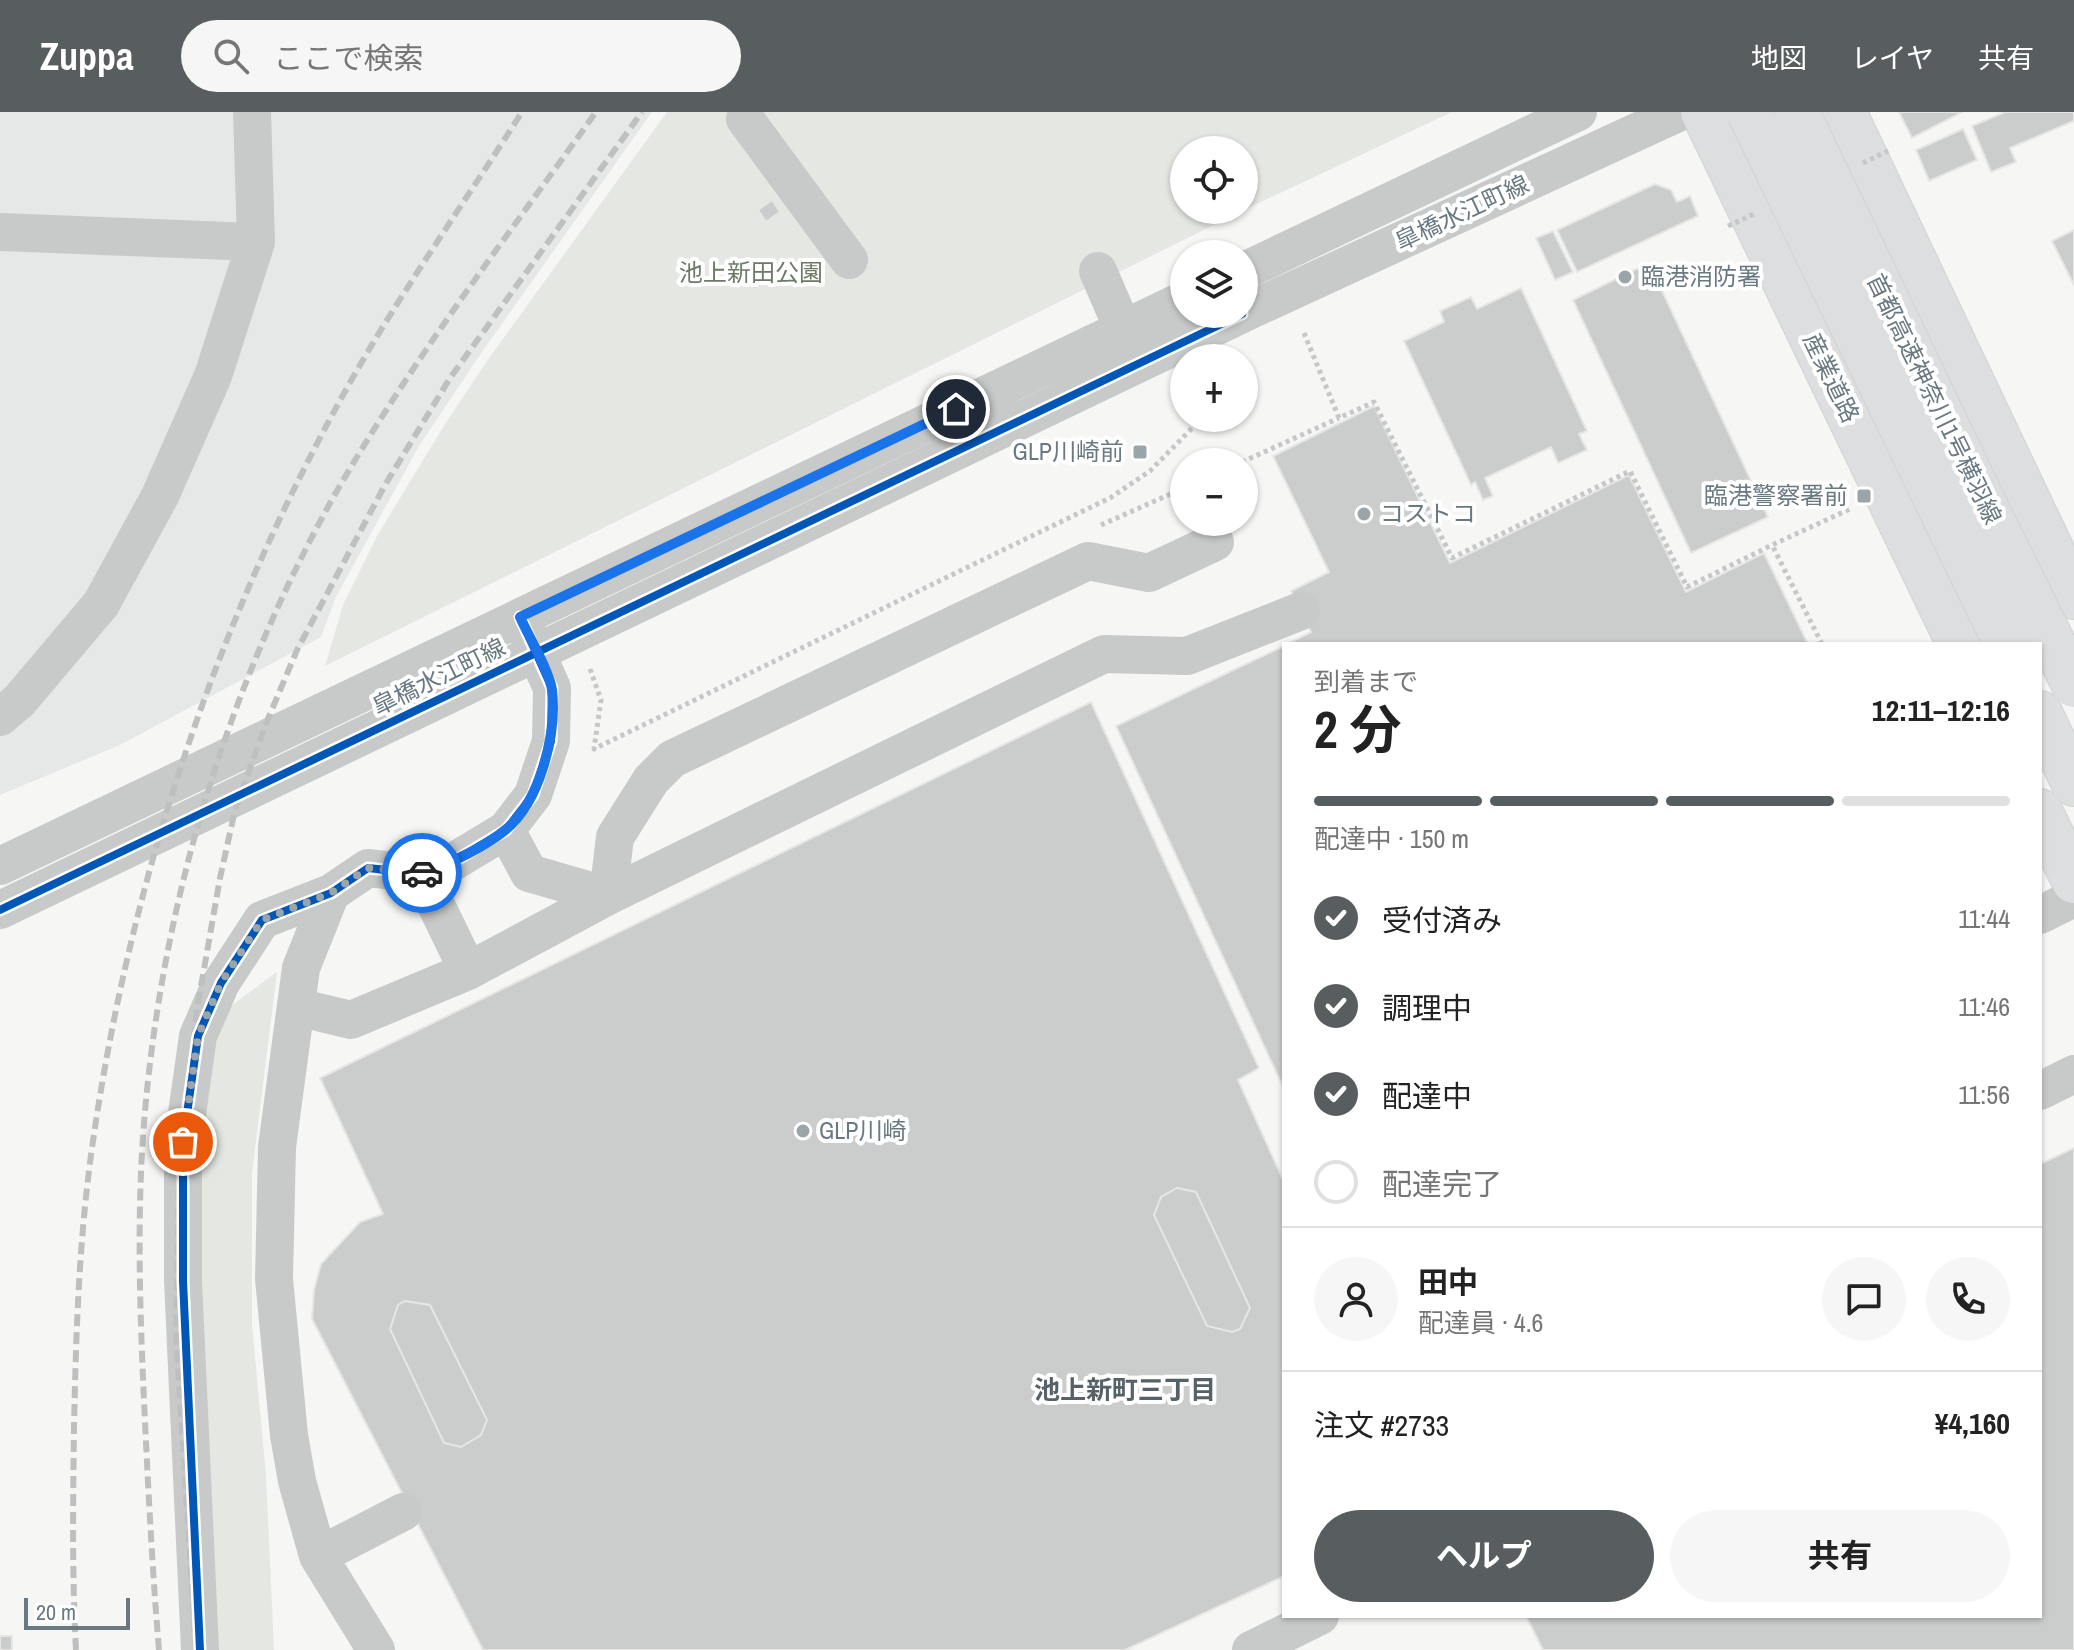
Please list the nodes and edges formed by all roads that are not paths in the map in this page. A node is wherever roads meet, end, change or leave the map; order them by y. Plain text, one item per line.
1 (252, 112) edge
2 (1578, 112) edge
3 (1680, 112) edge
4 (1703, 112) edge
5 (1749, 112) edge
6 (1797, 112) edge
7 (1844, 112) edge
8 (745, 119) dead end
9 (0, 232) edge
10 (256, 242) junction
11 (849, 260) dead end
12 (1258, 264) edge
13 (1098, 271) dead end
14 (1170, 307) edge
15 (1258, 307) edge
16 (1214, 328) edge
17 (1123, 329) junction
18 (1215, 542) dead end
19 (2074, 597) edge
20 (1301, 611) dead end
21 (520, 617) junction
22 (1958, 642) edge
23 (2005, 642) edge
24 (536, 652) junction
25 (2074, 685) edge
26 (0, 717) edge
27 (2042, 717) edge
28 (2074, 784) edge
29 (2042, 815) edge
30 (506, 830) junction
31 (0, 866) edge
32 (421, 874) junction
33 (2074, 881) edge
34 (331, 893) junction
35 (608, 896) junction
36 (2074, 898) edge
37 (0, 910) edge
38 (2042, 914) edge
39 (468, 971) junction
40 (297, 1007) junction
41 (2074, 1074) edge
42 (2042, 1090) edge
43 (403, 1512) dead end
44 (318, 1556) junction
45 (1316, 1618) edge
46 (200, 1650) edge
47 (376, 1650) edge
48 (1251, 1650) edge

1 - 10 street
2 - 12 street, 皐橋水江町線
3 - 15 street, 皐橋水江町線
4 - 22 main road, 産業道路
5 - 23 main road, 首都高速神奈川1号横羽線, bridge
6 - 25 main road, 首都高速神奈川1号横羽線, bridge
7 - 19 main road
8 - 11 street
9 - 10 street
10 - 26 street
13 - 17 street
14 - 17 street, 皐橋水江町線
16 - 24 street, 皐橋水江町線
17 - 21 street, 皐橋水江町線
18 - 35 street
20 - 35 street
21 - 24 street
21 - 31 street, 皐橋水江町線
24 - 30 street
24 - 37 street, 皐橋水江町線
27 - 28 main road
29 - 33 main road
30 - 32 street
30 - 35 street
32 - 34 street
32 - 39 street
34 - 40 street
34 - 46 street
35 - 39 street
36 - 38 street
39 - 40 street
40 - 44 street
41 - 42 street
43 - 44 street
44 - 47 street
45 - 48 street

